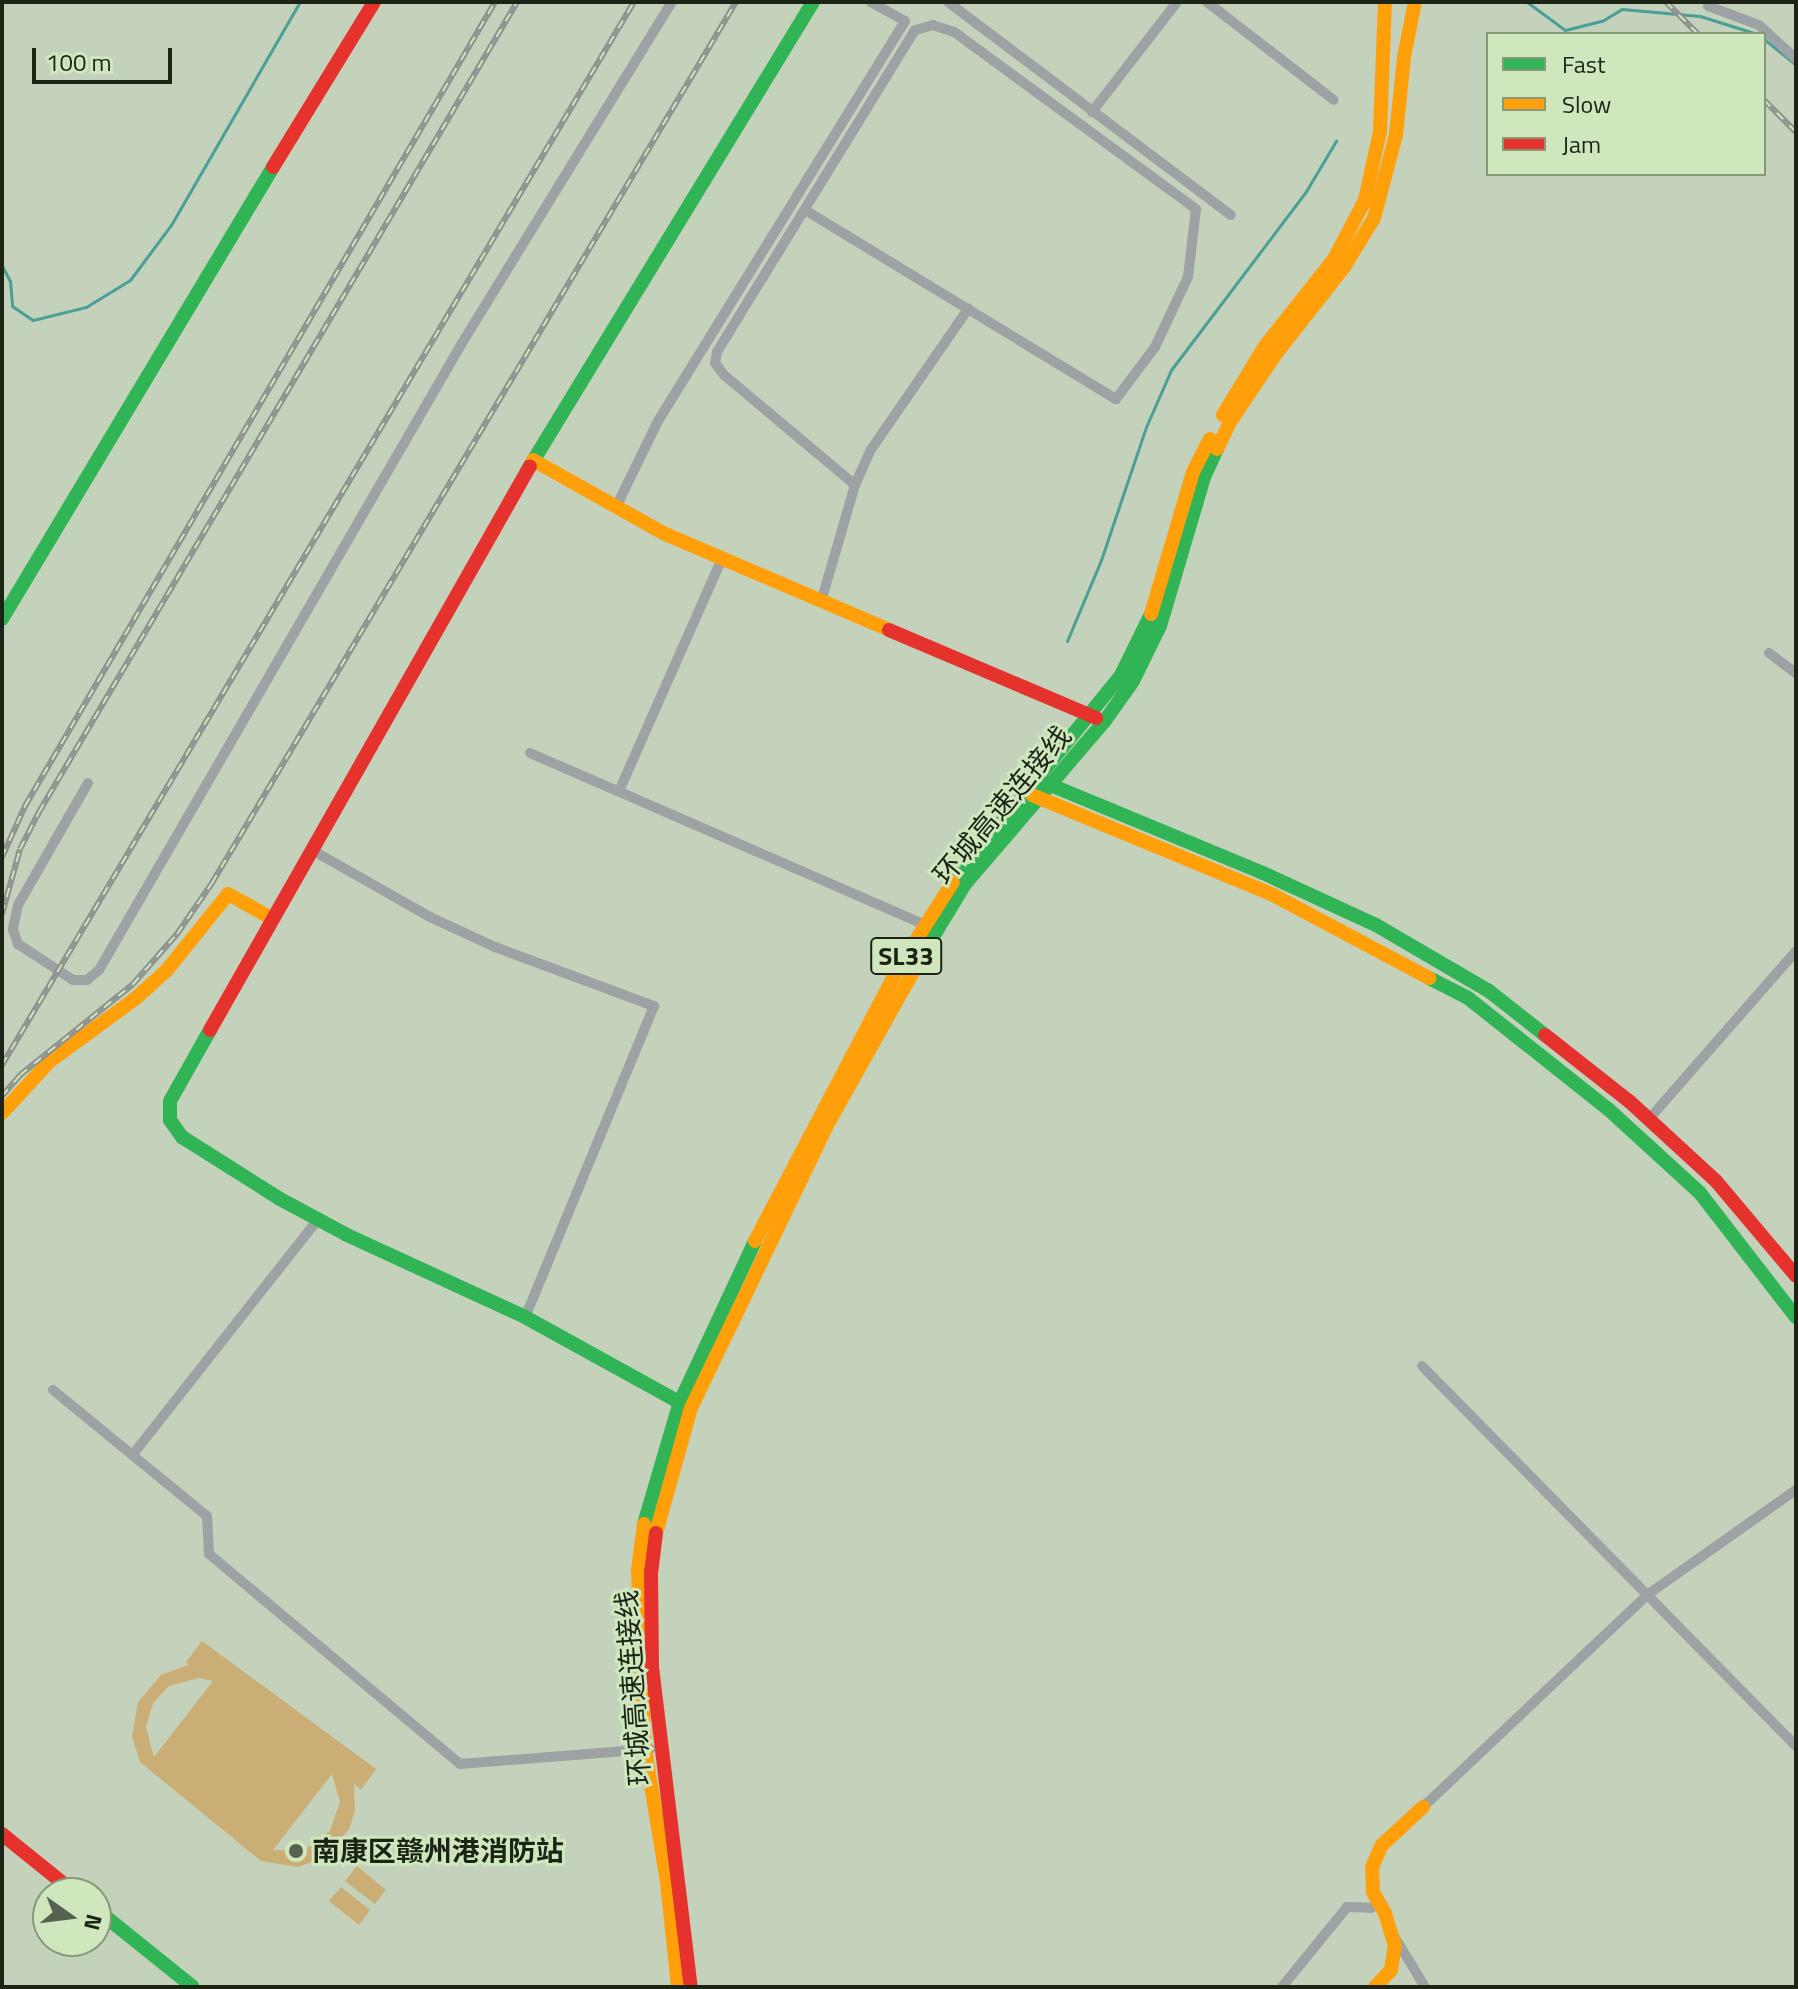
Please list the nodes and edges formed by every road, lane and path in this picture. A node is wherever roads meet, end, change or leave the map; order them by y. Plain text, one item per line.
1 (374, 2) edge
2 (672, 2) edge
3 (813, 2) edge
4 (871, 2) edge
5 (948, 2) edge
6 (1177, 2) edge
7 (1207, 2) edge
8 (1385, 2) edge
9 (1415, 2) edge
10 (1708, 6) dead end
11 (1796, 59) edge
12 (1334, 100) dead end
13 (1092, 112) junction
14 (805, 210) junction
15 (1231, 215) dead end
16 (968, 309) junction
17 (533, 460) junction
18 (855, 485) junction
19 (616, 507) junction
20 (722, 559) junction
21 (821, 602) junction
22 (2, 619) edge
23 (1769, 653) dead end
24 (1796, 673) edge
25 (1098, 719) junction
26 (530, 753) dead end
27 (1044, 782) junction
28 (88, 783) dead end
29 (619, 791) junction
30 (1033, 796) junction
31 (312, 850) junction
32 (273, 919) junction
33 (931, 927) junction
34 (1796, 951) edge
35 (2, 1113) edge
36 (1649, 1119) junction
37 (318, 1219) junction
38 (1796, 1276) edge
39 (525, 1317) junction
40 (1796, 1317) edge
41 (1422, 1366) dead end
42 (53, 1390) dead end
43 (685, 1405) junction
44 (134, 1453) junction
45 (1796, 1490) edge
46 (1647, 1595) junction
47 (1796, 1746) edge
48 (653, 1749) junction
49 (1423, 1807) joint
50 (2, 1834) edge
51 (55, 1877) edge
52 (1380, 1904) junction
53 (112, 1922) edge
54 (1393, 1935) junction
55 (193, 1987) edge
56 (678, 1987) edge
57 (691, 1987) edge
58 (1282, 1987) edge
59 (1375, 1987) edge
60 (1425, 1987) edge

1 - 22 main road
2 - 28 street
3 - 17 main road
4 - 19 street
5 - 13 street
6 - 13 street
7 - 12 street
8 - 25 main road, 环城高速连接线 / SL33
9 - 25 main road, 环城高速连接线 / SL33
10 - 11 street
13 - 15 street
14 - 16 street
14 - 16 street
14 - 18 street
16 - 18 street
17 - 19 main road
17 - 31 main road
18 - 21 street
19 - 20 main road
20 - 21 main road
20 - 29 street
21 - 25 main road
23 - 24 street
25 - 27 main road, 环城高速连接线 / SL33
26 - 29 street
27 - 30 main road, 环城高速连接线 / SL33
27 - 36 main road
29 - 33 street
30 - 33 main road, 环城高速连接线 / SL33
30 - 40 main road
31 - 32 main road
31 - 39 street
32 - 35 main road
32 - 37 main road
33 - 43 main road, 环城高速连接线 / SL33
34 - 36 street
36 - 38 main road
37 - 39 main road
37 - 44 street
39 - 43 main road
41 - 46 street
42 - 44 street
43 - 48 main road, 环城高速连接线 / SL33
44 - 48 street
45 - 46 street
46 - 47 street
46 - 49 street
48 - 56 main road, 环城高速连接线 / SL33
48 - 57 main road, 环城高速连接线 / SL33
49 - 52 main road
50 - 51 main road
52 - 54 main road
52 - 58 street
53 - 55 main road
54 - 59 main road
54 - 60 street

